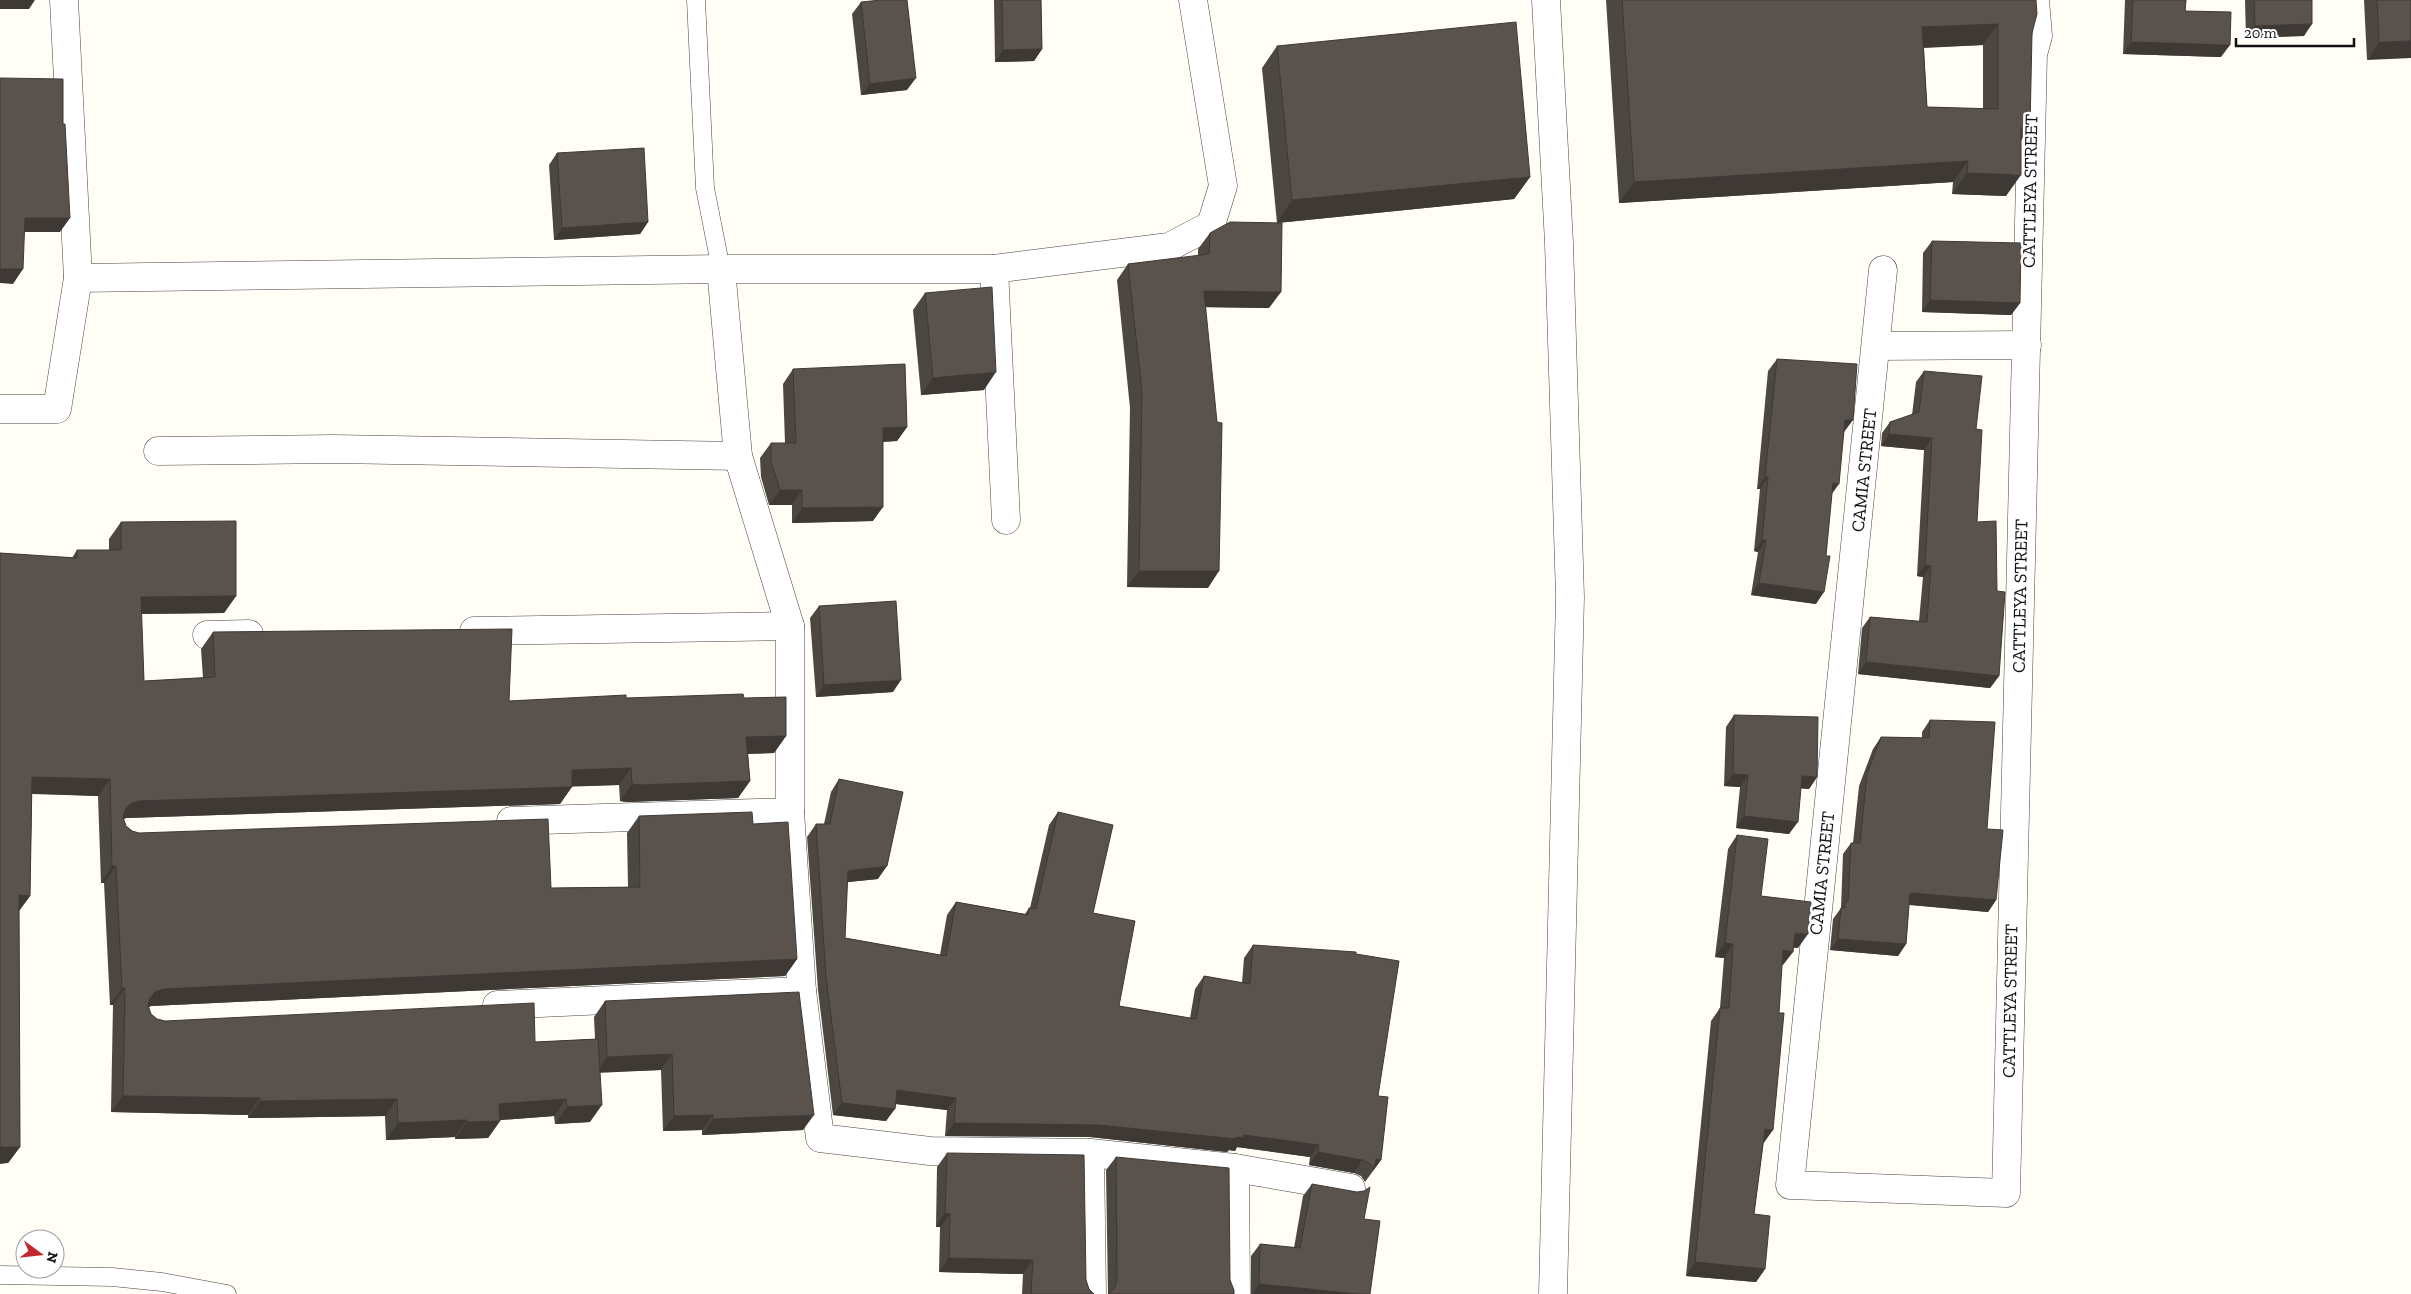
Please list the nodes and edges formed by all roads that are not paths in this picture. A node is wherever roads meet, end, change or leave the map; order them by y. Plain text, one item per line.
1 (64, 0) edge
2 (696, 0) edge
3 (1193, 0) edge
4 (1546, 0) edge
5 (2035, 0) edge
6 (994, 268) junction
7 (721, 269) junction
8 (1883, 270) dead end
9 (78, 278) junction
10 (2026, 345) junction
11 (1877, 346) junction
12 (0, 409) edge
13 (158, 451) dead end
14 (738, 456) junction
15 (1006, 520) dead end
16 (790, 626) junction
17 (444, 631) edge
18 (276, 634) edge
19 (207, 635) dead end
20 (790, 812) junction
21 (483, 822) edge
22 (802, 991) junction
23 (477, 1006) edge
24 (1090, 1153) junction
25 (1235, 1168) junction
26 (1351, 1188) dead end
27 (2006, 1193) joint
28 (0, 1275) edge
29 (227, 1294) edge
30 (1092, 1294) edge
31 (1236, 1294) edge
32 (1553, 1294) edge

1 - 9 street
2 - 7 lane
3 - 6 street
4 - 32 street
5 - 10 street, CATTLEYA STREET
6 - 7 street
6 - 15 street
7 - 9 street
7 - 14 street
8 - 11 street, CAMIA STREET
9 - 12 street
10 - 11 street
10 - 27 street, CATTLEYA STREET
11 - 27 street, CAMIA STREET
13 - 14 street
14 - 16 street
16 - 17 street
16 - 20 street
18 - 19 street
20 - 21 street
20 - 22 street
22 - 23 street
22 - 24 street
24 - 25 street
24 - 30 street
25 - 26 street
25 - 31 street
28 - 29 lane

